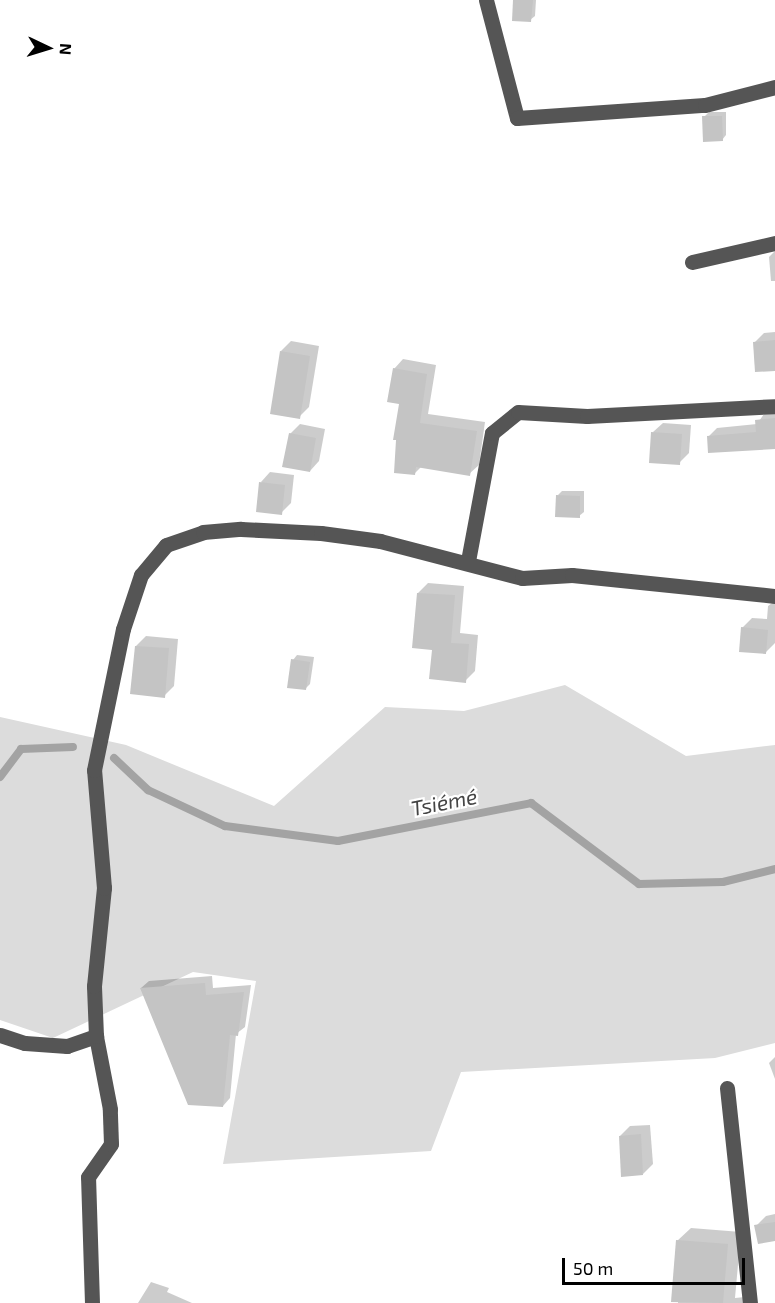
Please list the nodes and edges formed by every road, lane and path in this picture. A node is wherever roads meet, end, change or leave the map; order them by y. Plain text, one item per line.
1 (486, 0) edge
2 (775, 87) edge
3 (775, 243) edge
4 (692, 262) dead end
5 (775, 406) edge
6 (468, 561) junction
7 (775, 596) edge
8 (0, 1035) edge
9 (96, 1036) junction
10 (727, 1088) dead end
11 (92, 1303) edge
12 (750, 1303) edge

1 - 2 street
3 - 4 street
5 - 6 street
6 - 7 street
6 - 9 street
8 - 9 street
9 - 11 street
10 - 12 street

